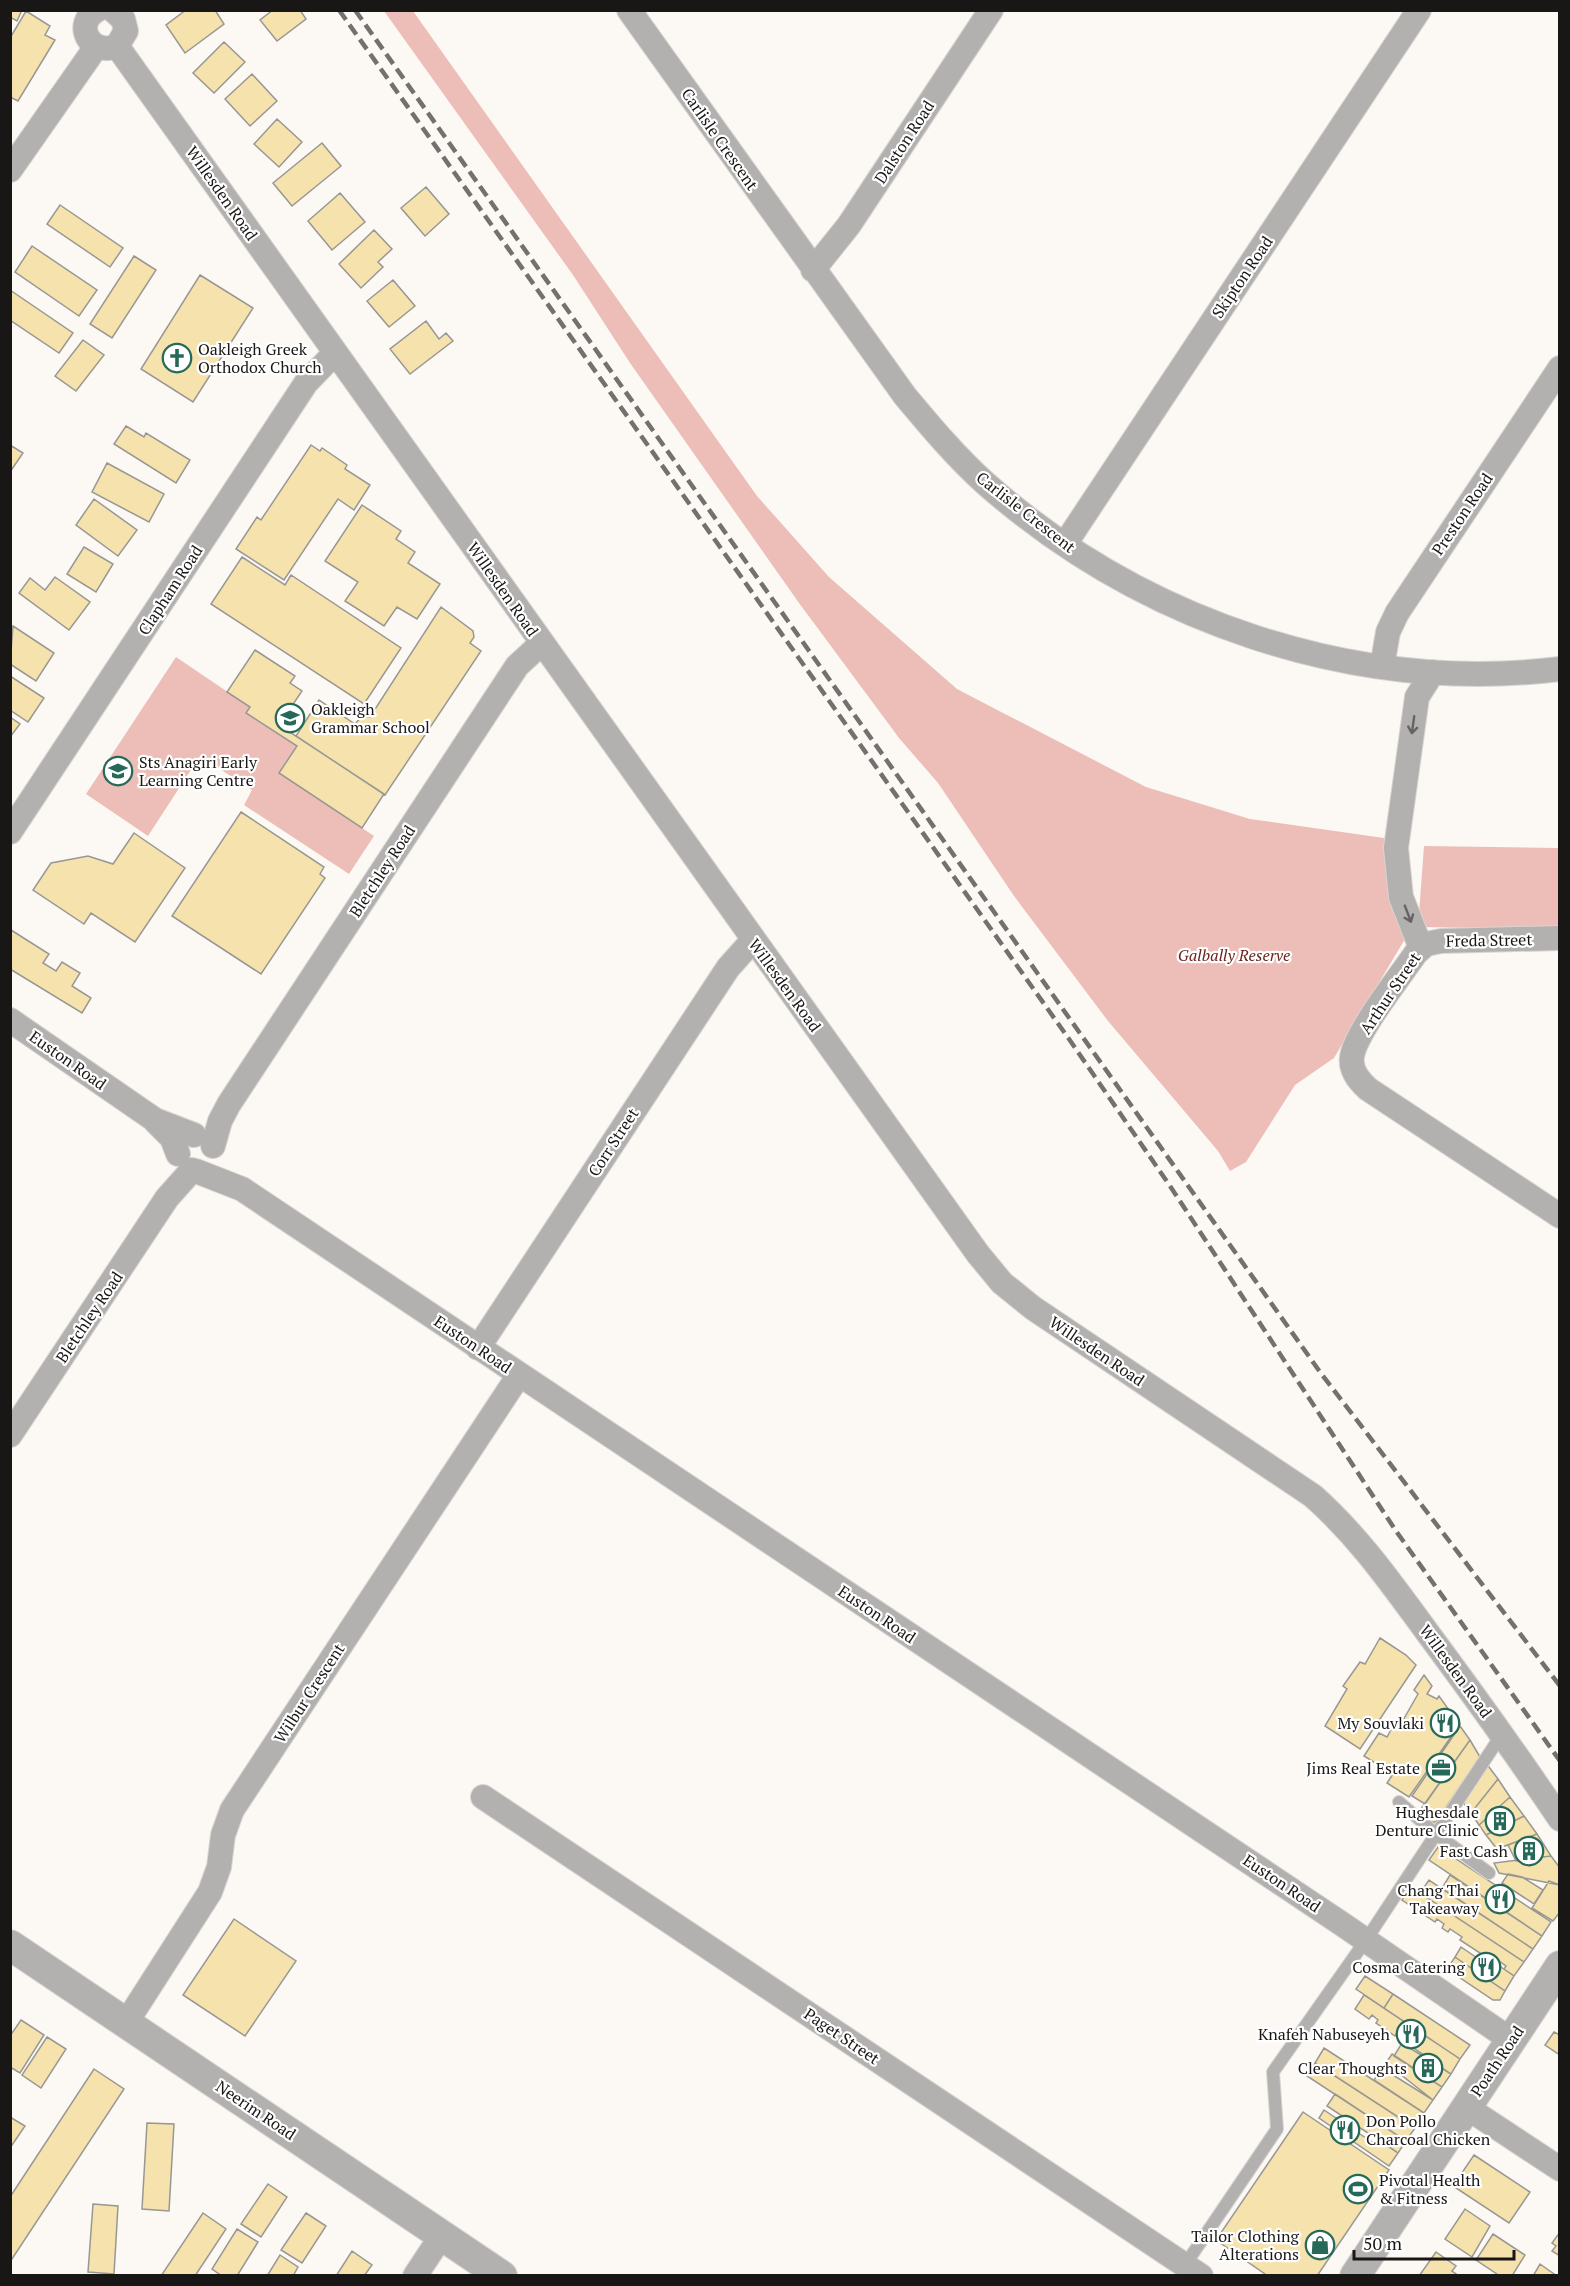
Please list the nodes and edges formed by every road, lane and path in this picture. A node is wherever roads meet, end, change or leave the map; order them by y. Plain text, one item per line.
1 (630, 10) edge
2 (990, 10) edge
3 (1419, 10) edge
4 (106, 11) edge
5 (106, 46) junction
6 (14, 159) edge
7 (813, 270) junction
8 (335, 353) junction
9 (1560, 368) edge
10 (1065, 544) junction
11 (542, 643) junction
12 (1382, 667) junction
13 (1560, 669) edge
14 (1434, 672) junction
15 (10, 832) edge
16 (1560, 938) edge
17 (753, 940) junction
18 (1421, 948) junction
19 (10, 1020) edge
20 (155, 1120) junction
21 (205, 1141) junction
22 (187, 1164) junction
23 (242, 1189) junction
24 (1560, 1216) edge
25 (478, 1348) junction
26 (519, 1375) junction
27 (10, 1435) edge
28 (1502, 1734) junction
29 (483, 1797) dead end
30 (1399, 1802) dead end
31 (1560, 1819) edge
32 (1436, 1834) junction
33 (1489, 1873) dead end
34 (1366, 1940) junction
35 (10, 1945) edge
36 (1560, 1966) edge
37 (126, 2023) junction
38 (1511, 2040) junction
39 (1466, 2108) junction
40 (1560, 2169) edge
41 (442, 2235) junction
42 (1193, 2270) edge
43 (415, 2276) edge
44 (502, 2276) edge
45 (1355, 2276) edge

1 - 7 street, Carlisle Crescent
2 - 7 street, Dalston Road
3 - 10 street, Skipton Road
4 - 5 street
4 - 5 street
5 - 6 street
5 - 8 street, Willesden Road
7 - 10 street, Carlisle Crescent
8 - 11 street, Willesden Road
8 - 15 street, Clapham Road
9 - 12 street, Preston Road
10 - 12 street, Carlisle Crescent
11 - 17 street, Willesden Road
11 - 21 street, Bletchley Road
12 - 14 street, Carlisle Crescent
13 - 14 street, Carlisle Crescent
14 -> 18 street, Arthur Street
16 - 18 street, Freda Street
17 - 25 street, Corr Street
17 - 28 street, Willesden Road
18 - 24 street, Arthur Street
19 - 20 street, Euston Road
20 - 21 street, Euston Road
20 - 22 street, Euston Road
21 - 22 street
21 - 22 street
21 - 23 street, Euston Road
22 - 23 street, Euston Road
22 - 27 street, Bletchley Road
23 - 25 street, Euston Road
25 - 26 street, Euston Road
26 - 34 street, Euston Road
26 - 37 street, Wilbur Crescent
28 - 31 street, Willesden Road
28 - 32 lane
29 - 42 street, Paget Street
30 - 32 lane
32 - 33 lane
32 - 34 lane
34 - 38 street, Euston Road
34 - 42 lane
35 - 37 street, Neerim Road
36 - 38 street, Poath Road
37 - 41 street, Neerim Road
38 - 39 street, Poath Road
39 - 40 street
39 - 45 street, Poath Road
41 - 43 street
41 - 44 street, Neerim Road

